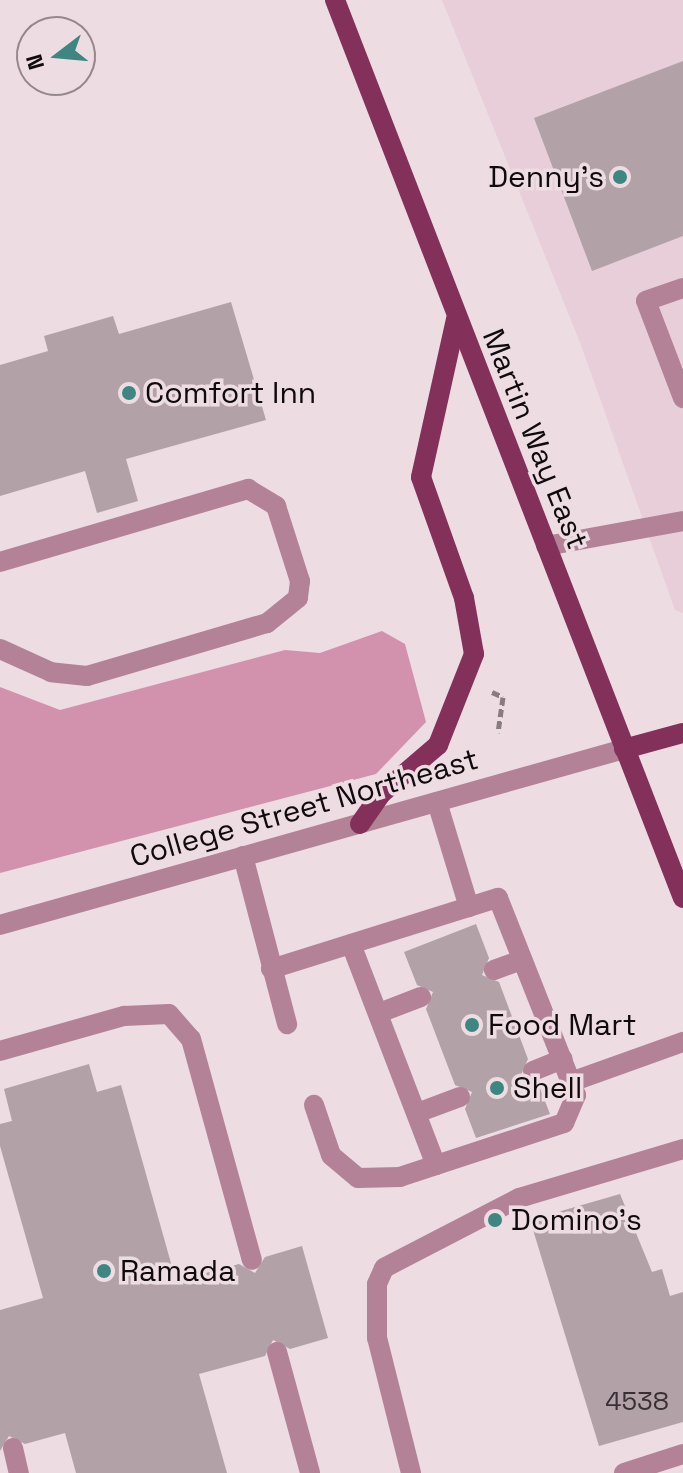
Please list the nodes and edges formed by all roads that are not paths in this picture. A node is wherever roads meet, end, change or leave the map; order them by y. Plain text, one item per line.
1 (335, 0) edge
2 (683, 288) edge
3 (456, 319) junction
4 (683, 398) edge
5 (683, 521) edge
6 (546, 546) junction
7 (0, 562) edge
8 (0, 649) edge
9 (683, 733) edge
10 (624, 749) junction
11 (437, 802) junction
12 (360, 824) junction
13 (243, 856) junction
14 (683, 898) edge
15 (469, 907) junction
16 (0, 925) edge
17 (351, 944) junction
18 (522, 960) junction
19 (271, 969) junction
20 (494, 970) dead end
21 (421, 997) dead end
22 (379, 1013) junction
23 (287, 1024) dead end
24 (683, 1042) edge
25 (0, 1051) edge
26 (563, 1059) junction
27 (533, 1071) dead end
28 (571, 1082) junction
29 (460, 1097) dead end
30 (314, 1105) dead end
31 (417, 1113) junction
32 (683, 1149) edge
33 (436, 1165) junction
34 (252, 1260) dead end
35 (277, 1352) dead end
36 (13, 1448) dead end
37 (683, 1454) edge
38 (19, 1473) edge
39 (310, 1473) edge
40 (411, 1473) edge
41 (624, 1473) edge

1 - 3 main road, Martin Way East
2 - 4 street
3 - 6 main road, Martin Way East
3 - 12 main road
5 - 6 street
6 - 10 main road, Martin Way East
7 - 8 street
9 - 10 main road
10 - 11 street, College Street Northeast
10 - 14 main road, Martin Way East
11 - 12 street, College Street Northeast
11 - 15 street
12 - 13 street, College Street Northeast
13 - 16 street, College Street Northeast
13 - 19 street
15 - 17 street
15 - 18 street
17 - 19 street
17 - 22 street
18 - 20 street
18 - 26 street
19 - 23 street
21 - 22 street
22 - 31 street
24 - 28 street
25 - 34 street
26 - 27 street
26 - 28 street
28 - 33 street
29 - 31 street
30 - 33 street
31 - 33 street
32 - 40 street
35 - 39 street
36 - 38 street
37 - 41 street

